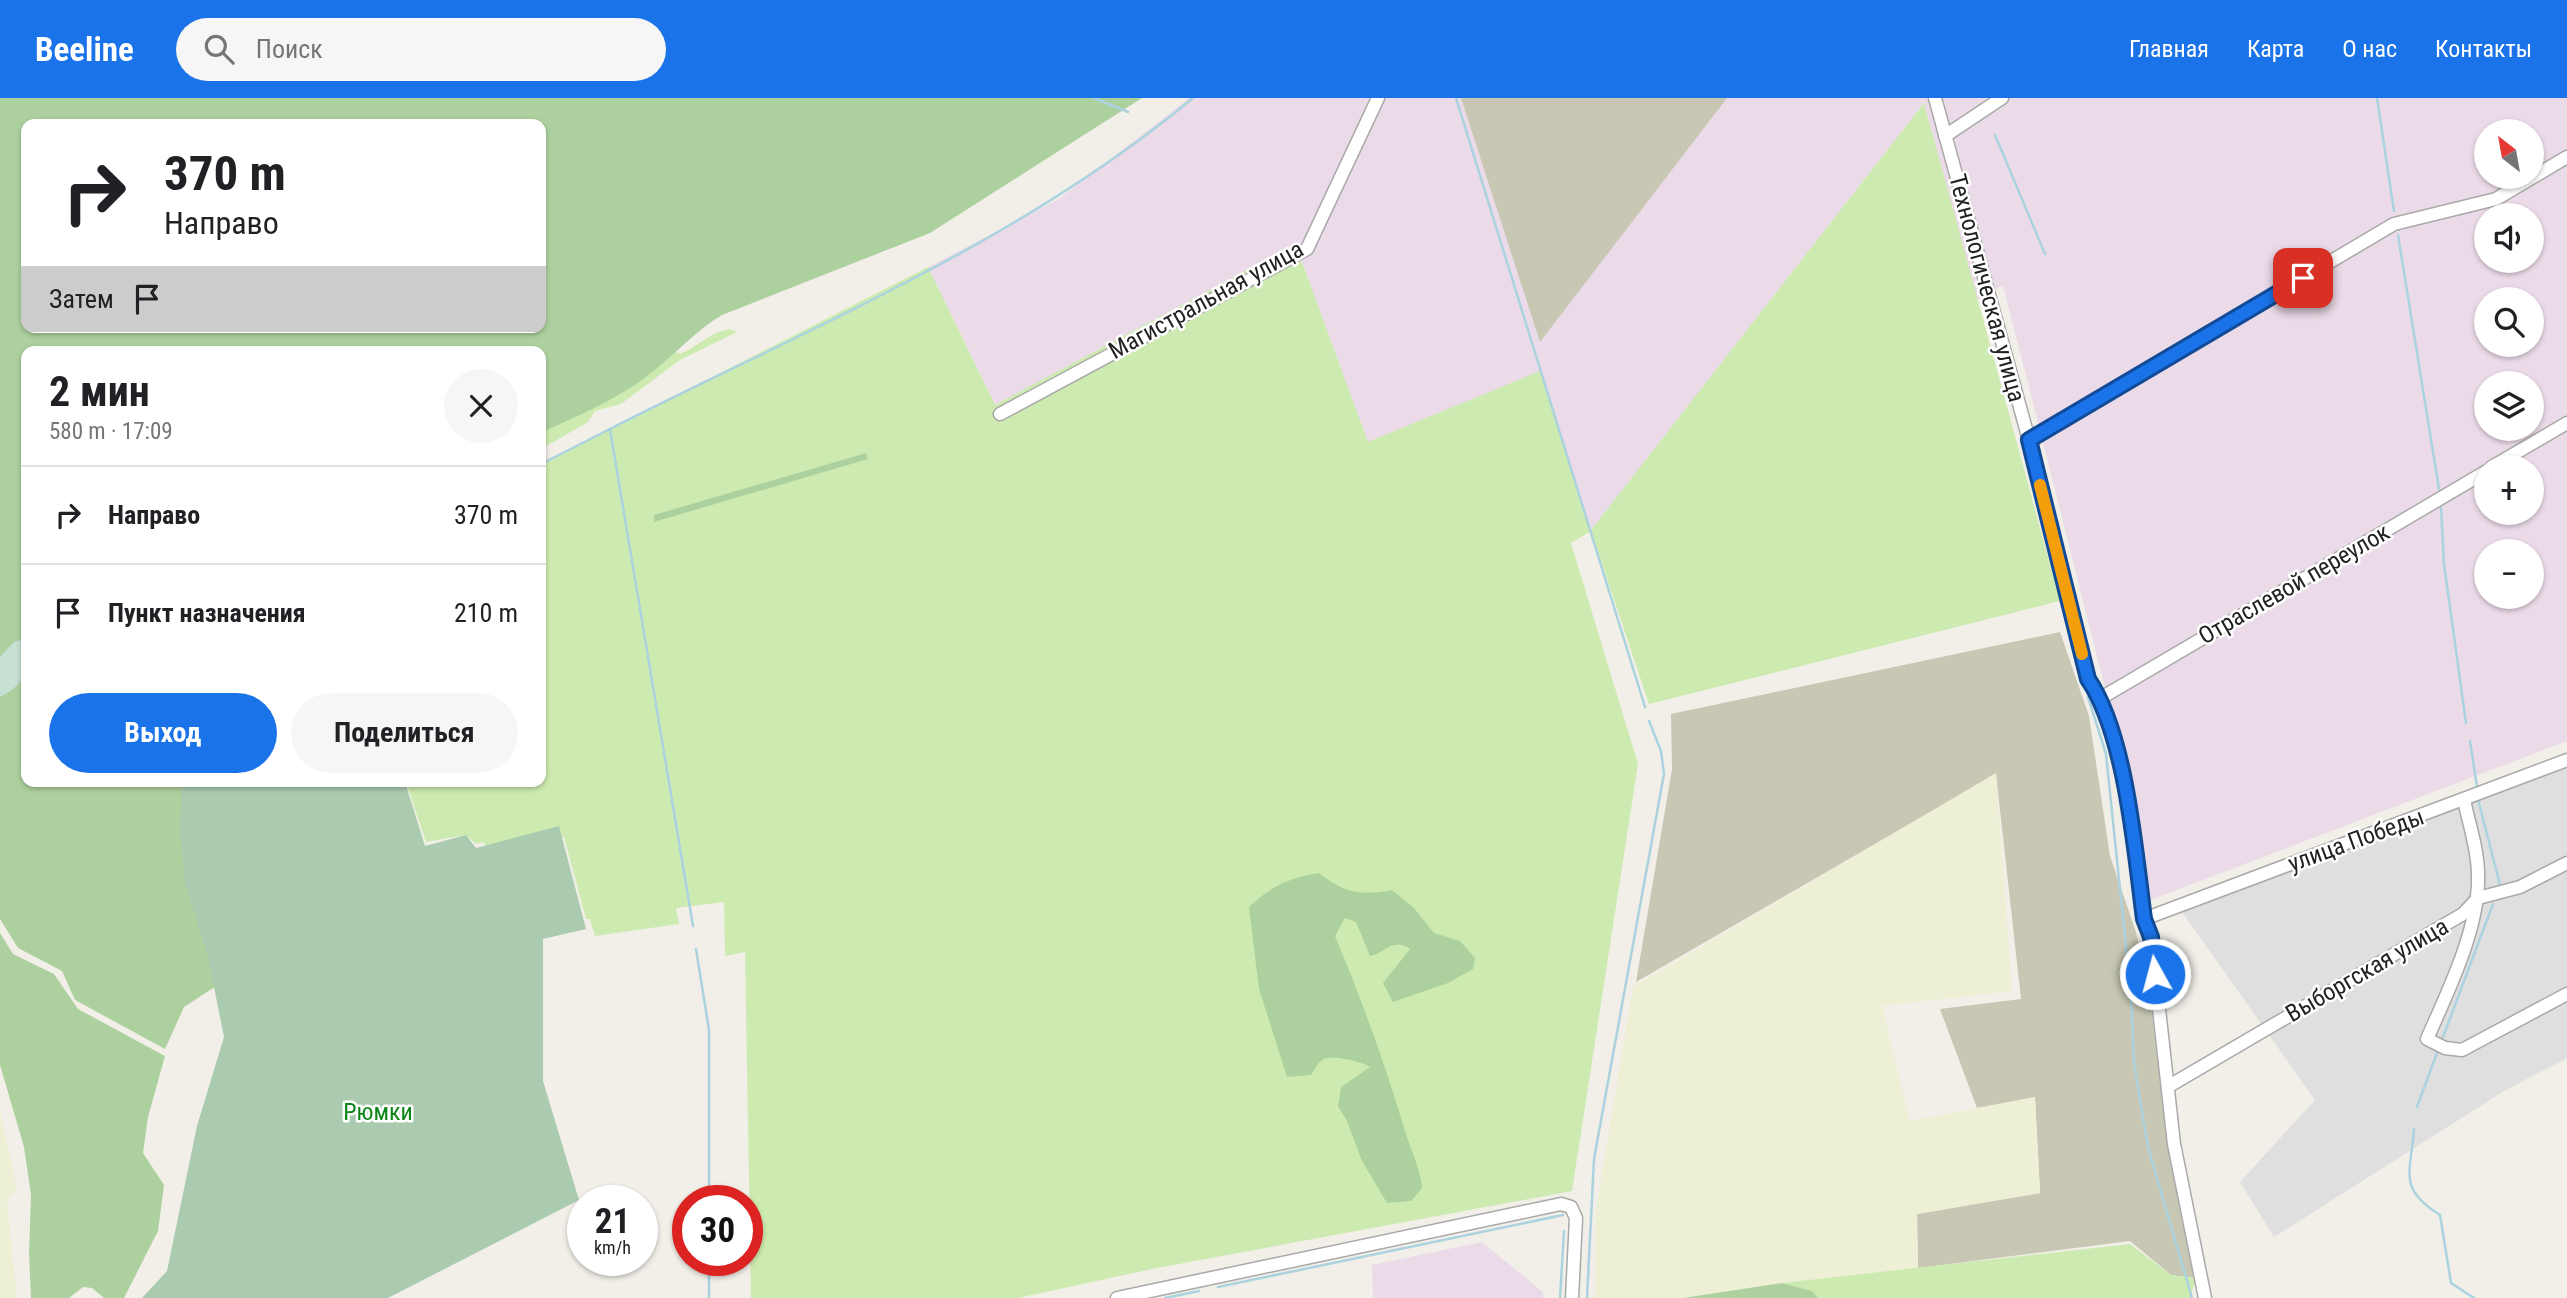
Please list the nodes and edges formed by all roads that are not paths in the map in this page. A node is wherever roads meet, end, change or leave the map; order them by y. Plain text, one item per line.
1 (1378, 98) edge
2 (1935, 98) edge
3 (2002, 98) edge
4 (1945, 136) junction
5 (2567, 157) edge
6 (1000, 414) dead end
7 (2567, 423) edge
8 (2029, 440) junction
9 (2512, 455) edge
10 (2474, 479) edge
11 (2101, 698) junction
12 (2567, 760) edge
13 (2464, 800) junction
14 (2567, 863) edge
15 (2478, 898) junction
16 (2144, 919) junction
17 (2567, 994) edge
18 (2169, 1086) junction
19 (1117, 1298) edge
20 (1572, 1298) edge
21 (2205, 1298) edge

1 - 6 street, Магистральная улица
2 - 4 street, Технологическая улица
3 - 4 street
4 - 8 street, Технологическая улица
5 - 8 street
7 - 9 street
8 - 11 street, Технологическая улица
10 - 11 street, Отраслевой переулок
11 - 16 street, Технологическая улица
12 - 13 street, улица Победы
13 - 15 street
13 - 16 street, улица Победы
14 - 15 street, Выборгская улица
15 - 17 street
15 - 18 street, Выборгская улица
16 - 18 street, Технологическая улица
18 - 21 street, Технологическая улица
19 - 20 street

